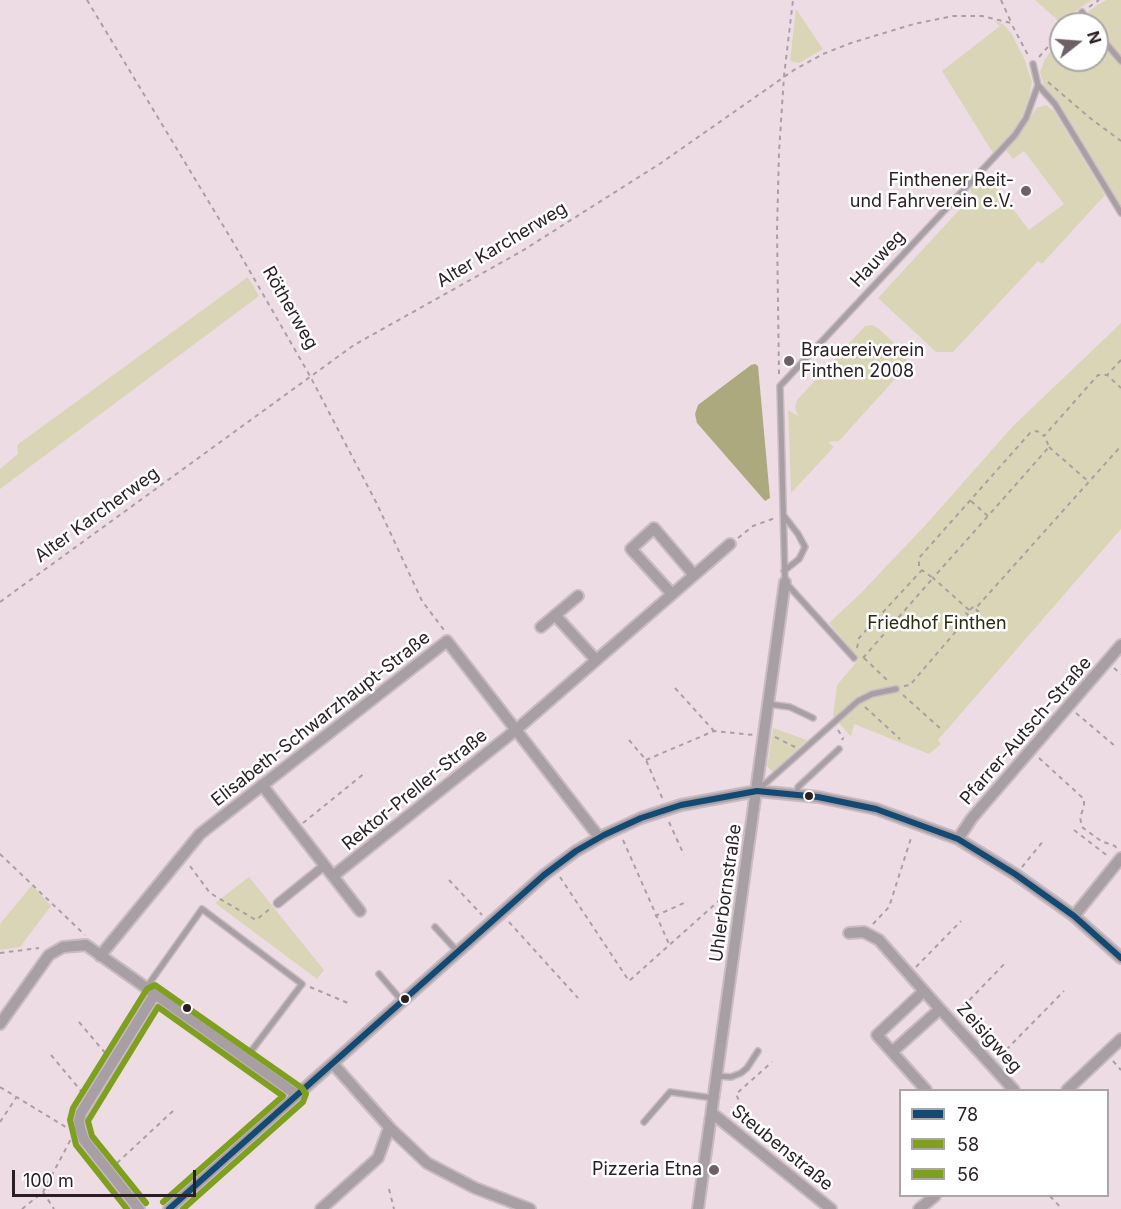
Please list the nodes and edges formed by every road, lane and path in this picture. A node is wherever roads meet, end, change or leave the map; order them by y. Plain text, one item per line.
1 (87, 0) edge
2 (793, 0) edge
3 (1001, 0) edge
4 (1011, 23) junction
5 (1049, 46) edge
6 (1109, 47) edge
7 (1121, 61) edge
8 (1033, 64) junction
9 (784, 76) junction
10 (1037, 83) junction
11 (1121, 141) edge
12 (1121, 213) edge
13 (1121, 360) edge
14 (1107, 375) junction
15 (310, 376) junction
16 (780, 386) junction
17 (1121, 388) edge
18 (1044, 436) junction
19 (1121, 446) edge
20 (1049, 447) junction
21 (1089, 482) junction
22 (971, 501) junction
23 (784, 516) junction
24 (988, 516) junction
25 (730, 544) joint
26 (922, 570) junction
27 (694, 575) junction
28 (784, 576) junction
29 (933, 578) junction
30 (672, 594) junction
31 (578, 596) dead end
32 (0, 602) edge
33 (975, 609) junction
34 (969, 610) junction
35 (555, 615) junction
36 (969, 615) junction
37 (541, 627) dead end
38 (447, 641) junction
39 (1121, 645) edge
40 (858, 651) dead end
41 (854, 658) dead end
42 (596, 660) junction
43 (1112, 666) dead end
44 (1121, 674) edge
45 (675, 688) dead end
46 (896, 689) junction
47 (858, 701) junction
48 (768, 704) junction
49 (1074, 711) dead end
50 (813, 718) dead end
51 (832, 723) junction
52 (517, 729) junction
53 (941, 729) dead end
54 (714, 731) junction
55 (770, 735) dead end
56 (758, 736) dead end
57 (900, 739) dead end
58 (629, 740) dead end
59 (1115, 746) dead end
60 (839, 749) joint
61 (802, 750) junction
62 (1036, 755) dead end
63 (646, 760) junction
64 (366, 772) dead end
65 (262, 785) junction
66 (757, 791) junction
67 (797, 795) junction
68 (664, 802) dead end
69 (667, 816) dead end
70 (297, 828) junction
71 (914, 829) dead end
72 (1074, 830) dead end
73 (620, 834) dead end
74 (599, 837) junction
75 (958, 839) junction
76 (1044, 840) dead end
77 (0, 854) edge
78 (182, 855) junction
79 (684, 855) dead end
80 (1120, 857) edge
81 (325, 865) junction
82 (1020, 869) dead end
83 (558, 873) dead end
84 (333, 876) junction
85 (449, 880) dead end
86 (736, 886) dead end
87 (278, 903) joint
88 (684, 903) dead end
89 (360, 911) dead end
90 (655, 916) junction
91 (1074, 916) junction
92 (484, 918) dead end
93 (505, 918) dead end
94 (961, 921) dead end
95 (873, 924) dead end
96 (435, 927) dead end
97 (849, 933) dead end
98 (669, 944) junction
99 (42, 948) dead end
100 (458, 951) junction
101 (96, 952) junction
102 (0, 953) edge
103 (1121, 958) edge
104 (1007, 961) dead end
105 (914, 969) dead end
106 (379, 974) dead end
107 (302, 984) junction
108 (151, 991) junction
109 (924, 991) junction
110 (1064, 991) dead end
111 (578, 998) dead end
112 (402, 1001) junction
113 (348, 1003) dead end
114 (940, 1009) junction
115 (955, 1015) dead end
116 (79, 1022) dead end
117 (0, 1024) edge
118 (1121, 1039) edge
119 (758, 1051) dead end
120 (892, 1052) junction
121 (51, 1055) dead end
122 (109, 1058) dead end
123 (246, 1058) junction
124 (1110, 1058) dead end
125 (995, 1060) dead end
126 (772, 1062) dead end
127 (334, 1065) junction
128 (1121, 1070) edge
129 (717, 1076) junction
130 (0, 1088) edge
131 (925, 1089) edge
132 (1013, 1089) edge
133 (1068, 1089) edge
134 (297, 1095) junction
135 (86, 1096) dead end
136 (16, 1098) junction
137 (714, 1098) junction
138 (742, 1108) dead end
139 (174, 1110) dead end
140 (712, 1113) junction
141 (0, 1122) edge
142 (644, 1122) dead end
143 (389, 1128) junction
144 (108, 1171) junction
145 (389, 1189) dead end
146 (44, 1192) junction
147 (934, 1197) edge
148 (1051, 1197) edge
149 (22, 1209) edge
150 (54, 1209) edge
151 (139, 1209) edge
152 (169, 1209) edge
153 (321, 1209) edge
154 (394, 1209) edge
155 (530, 1209) edge
156 (698, 1209) edge
157 (831, 1209) edge
158 (919, 1209) edge
159 (1062, 1209) edge

1 - 15 path, Rötherweg
2 - 9 path
3 - 4 path
4 - 8 path
4 - 9 path, Alter Karcherweg
5 - 8 path
6 - 7 lane
8 - 10 lane
9 - 15 path, Alter Karcherweg
9 - 16 path
10 - 11 path
10 - 12 lane
10 - 16 lane, Hauweg
13 - 14 path
14 - 17 path
14 - 18 path
15 - 32 path, Alter Karcherweg
15 - 38 path, Rötherweg
16 - 23 lane
18 - 20 path
18 - 22 path
19 - 21 path
20 - 21 path
20 - 24 path
21 - 33 path
22 - 24 path
22 - 26 path
23 - 25 path
23 - 28 lane
23 - 28 lane
24 - 29 path
25 - 27 street
26 - 29 path
26 - 40 path
27 - 30 street
27 - 30 street
28 - 41 lane
28 - 48 street, Uhlerbornstraße
29 - 34 path
29 - 46 path
30 - 42 street
31 - 35 street
33 - 34 path
33 - 36 path
34 - 36 path
35 - 37 street
35 - 42 street
36 - 46 path
38 - 52 street, Elisabeth-Schwarzhaupt-Straße
38 - 65 street, Elisabeth-Schwarzhaupt-Straße
39 - 75 street, Pfarrer-Autsch-Straße
42 - 52 street
43 - 44 path
45 - 54 path
46 - 47 lane
46 - 53 path
47 - 51 lane
47 - 57 path
48 - 50 lane
48 - 66 street, Uhlerbornstraße
49 - 59 path
51 - 60 path
51 - 61 lane
52 - 74 street, Elisabeth-Schwarzhaupt-Straße
52 - 84 street, Rektor-Preller-Straße
54 - 56 path
54 - 63 path
55 - 61 path
58 - 63 path
60 - 67 lane
61 - 66 lane
62 - 80 path
63 - 68 path
64 - 70 path
65 - 70 street, Rektor-Preller-Straße
65 - 78 street, Elisabeth-Schwarzhaupt-Straße
66 - 67 street
66 - 74 street
66 - 129 street, Uhlerbornstraße
67 - 75 street
69 - 79 path
70 - 81 street, Rektor-Preller-Straße
71 - 95 path
72 - 80 path
73 - 90 path
74 - 100 street
75 - 91 street
76 - 82 path
77 - 101 path
78 - 87 path
78 - 101 street, Elisabeth-Schwarzhaupt-Straße
80 - 91 street
81 - 84 street, Rektor-Preller-Straße
81 - 87 street
83 - 98 path
84 - 89 street, Rektor-Preller-Straße
85 - 92 path
86 - 98 path
88 - 90 path
90 - 98 path
91 - 103 street
93 - 111 path
94 - 105 path
96 - 100 lane
97 - 109 street, Zeisigweg
99 - 102 path
100 - 112 street
101 - 108 street
101 - 117 street
104 - 115 path
106 - 112 lane
107 - 108 lane
107 - 113 path
107 - 123 lane
108 - 123 street
108 - 144 street
109 - 114 street, Zeisigweg
109 - 120 street
110 - 125 path
112 - 127 street
114 - 120 street, Zeisigweg
114 - 132 street, Zeisigweg
116 - 122 path
118 - 133 street
119 - 129 lane
120 - 131 street
121 - 135 path
123 - 134 street
124 - 128 path
126 - 138 path
127 - 134 street
127 - 143 street
129 - 137 street, Uhlerbornstraße
130 - 136 path
134 - 152 street
136 - 141 path
136 - 146 path
137 - 140 street, Uhlerbornstraße
137 - 142 lane
139 - 144 path
140 - 156 street, Uhlerbornstraße
140 - 157 street, Steubenstraße
143 - 153 street
143 - 155 street
144 - 151 street
145 - 154 path
146 - 149 path
146 - 150 path
147 - 158 street
148 - 159 path

